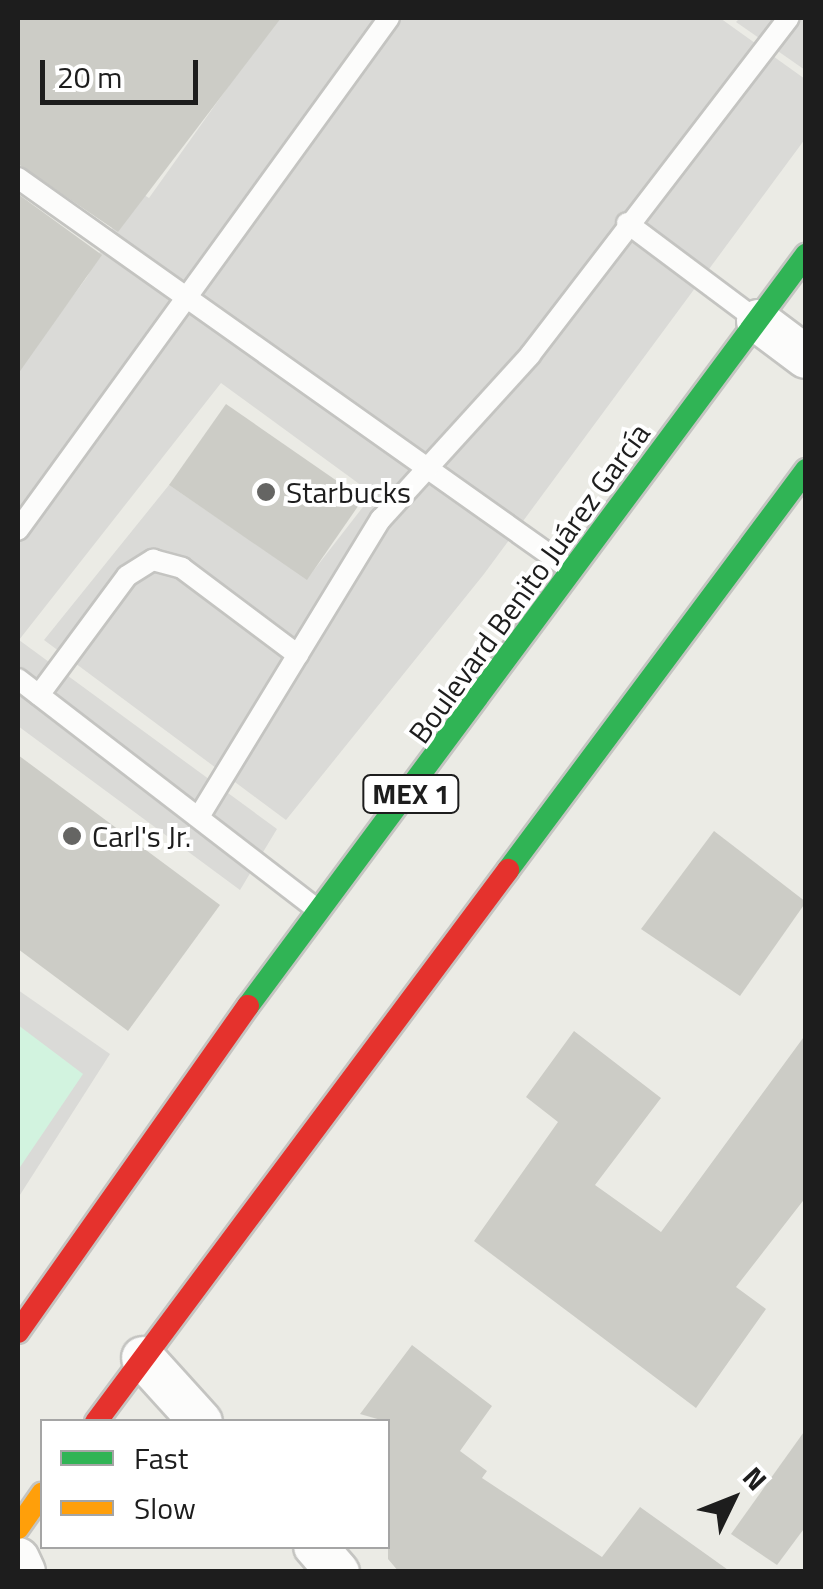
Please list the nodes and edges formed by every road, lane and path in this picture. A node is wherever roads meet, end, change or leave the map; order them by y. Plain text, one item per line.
1 (388, 18) edge
2 (789, 18) edge
3 (18, 178) edge
4 (627, 223) junction
5 (806, 256) edge
6 (184, 293) junction
7 (758, 321) junction
8 (806, 357) edge
9 (806, 470) edge
10 (429, 472) junction
11 (18, 530) edge
12 (575, 573) junction
13 (298, 655) junction
14 (18, 679) edge
15 (40, 696) junction
16 (200, 815) junction
17 (321, 912) junction
18 (18, 1286) edge
19 (38, 1302) junction
20 (18, 1332) edge
21 (142, 1358) junction
22 (98, 1419) edge
23 (197, 1419) edge
24 (40, 1497) edge
25 (18, 1528) edge
26 (318, 1549) edge
27 (18, 1560) edge
28 (24, 1572) edge
29 (338, 1572) edge

1 - 6 lane
2 - 4 lane
3 - 6 lane
4 - 7 lane
4 - 10 lane
5 - 7 main road, Boulevard Benito Juárez García / MEX 1
6 - 10 lane
6 - 11 lane
7 - 8 street
7 - 12 main road, Boulevard Benito Juárez García / MEX 1
9 - 21 main road
10 - 12 lane
10 - 13 lane
12 - 17 main road, Boulevard Benito Juárez García / MEX 1
13 - 15 lane
13 - 16 lane
14 - 15 lane
15 - 16 lane
16 - 17 lane
17 - 19 main road, Boulevard Benito Juárez García / MEX 1
18 - 19 lane
19 - 20 main road, Boulevard Benito Juárez García / MEX 1
21 - 22 main road
21 - 23 street
24 - 25 main road
26 - 29 street
27 - 28 street

